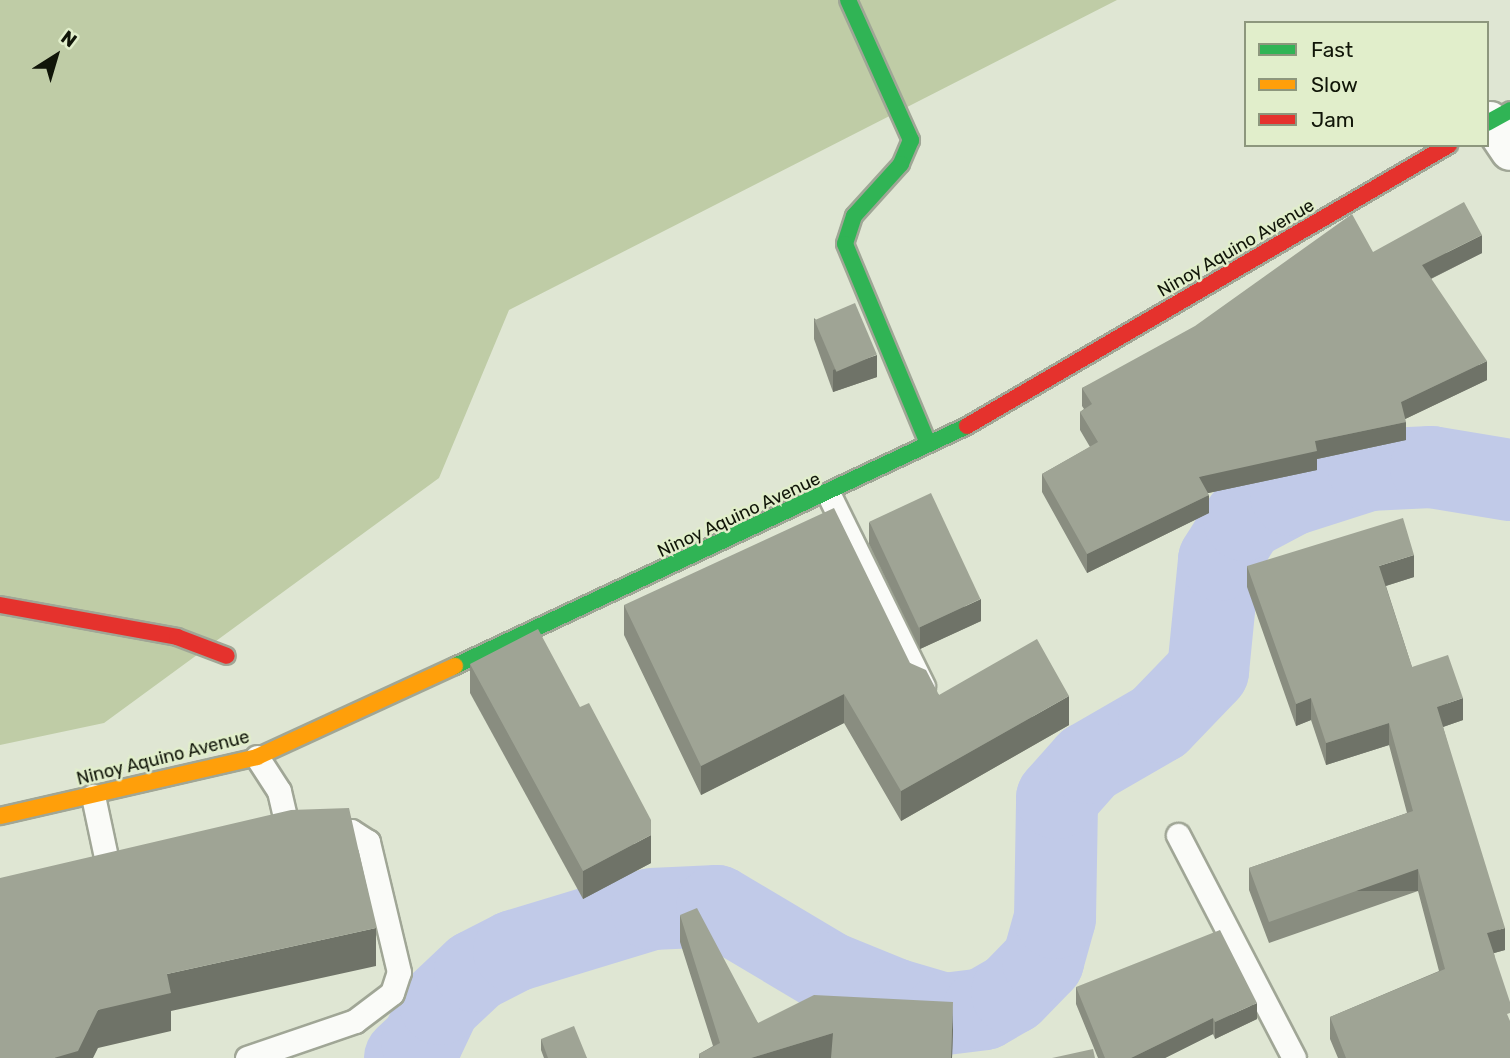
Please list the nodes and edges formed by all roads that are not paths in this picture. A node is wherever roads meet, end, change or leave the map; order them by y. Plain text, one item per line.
1 (848, 0) edge
2 (1446, 147) edge
3 (928, 443) junction
4 (829, 495) junction
5 (0, 605) edge
6 (227, 656) dead end
7 (923, 686) edge
8 (257, 757) junction
9 (93, 796) junction
10 (0, 816) edge
11 (289, 834) junction
12 (1178, 835) dead end
13 (264, 840) edge
14 (136, 870) edge
15 (110, 877) junction
16 (86, 882) edge
17 (247, 1058) edge
18 (1294, 1058) edge

1 - 3 main road
2 - 3 main road, Ninoy Aquino Avenue
3 - 4 main road, Ninoy Aquino Avenue
4 - 7 lane
4 - 8 main road, Ninoy Aquino Avenue
5 - 6 main road
8 - 9 main road, Ninoy Aquino Avenue
8 - 11 lane
9 - 10 main road, Ninoy Aquino Avenue
9 - 15 lane
11 - 13 lane
11 - 17 lane
12 - 18 lane
14 - 15 lane
15 - 16 lane

